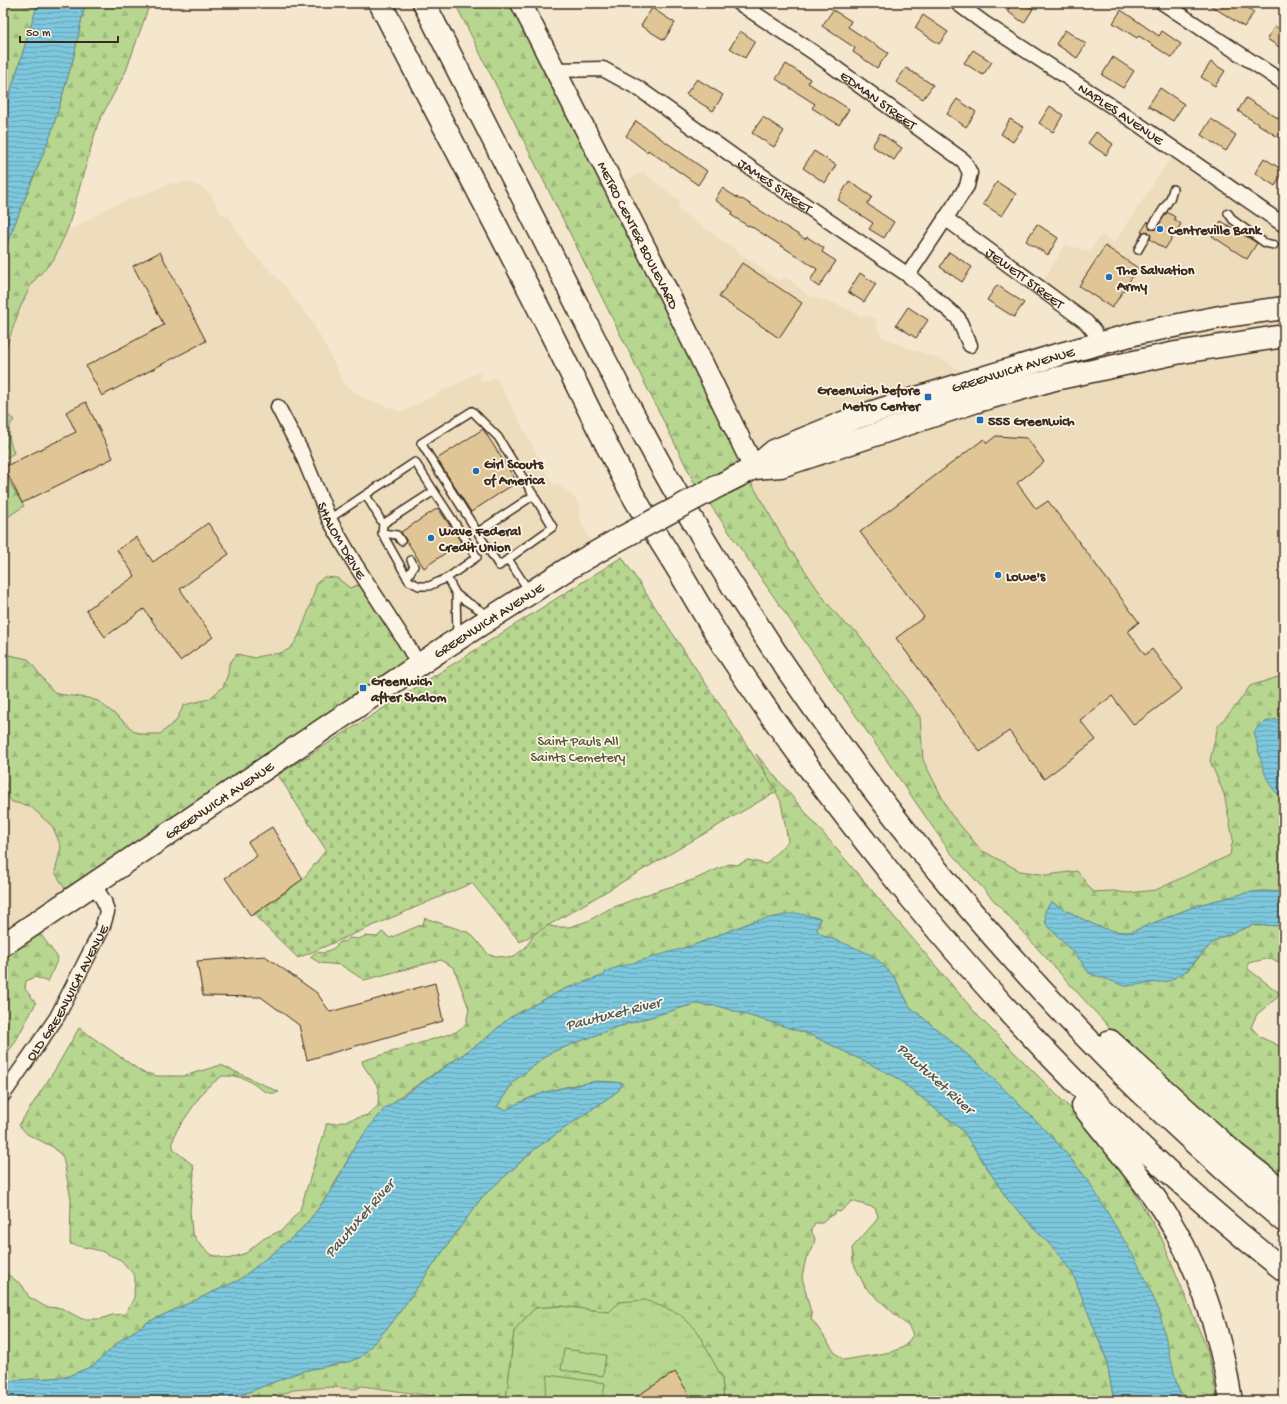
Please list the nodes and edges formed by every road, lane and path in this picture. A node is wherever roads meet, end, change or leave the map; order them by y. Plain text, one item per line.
1 (380, 3) edge
2 (424, 3) edge
3 (521, 3) edge
4 (739, 3) edge
5 (957, 3) edge
6 (1163, 3) edge
7 (555, 70) junction
8 (1284, 83) edge
9 (1173, 189) dead end
10 (1228, 214) dead end
11 (946, 218) junction
12 (1153, 225) dead end
13 (1284, 225) edge
14 (1146, 236) dead end
15 (1274, 245) dead end
16 (1138, 250) dead end
17 (908, 275) junction
18 (1284, 308) edge
19 (1284, 336) edge
20 (1100, 343) junction
21 (970, 345) dead end
22 (1106, 368) junction
23 (278, 408) dead end
24 (754, 468) junction
25 (434, 491) junction
26 (366, 495) junction
27 (534, 495) junction
28 (329, 519) junction
29 (384, 524) junction
30 (478, 532) junction
31 (382, 533) junction
32 (401, 541) dead end
33 (508, 559) junction
34 (410, 560) dead end
35 (407, 578) junction
36 (447, 578) junction
37 (530, 593) junction
38 (456, 594) junction
39 (492, 617) junction
40 (457, 640) junction
41 (419, 666) junction
42 (93, 884) junction
43 (991, 933) junction
44 (3, 945) edge
45 (1020, 1024) junction
46 (3, 1095) edge
47 (1284, 1192) edge
48 (1284, 1221) edge
49 (1284, 1270) edge
50 (1231, 1401) edge

1 - 45 main road
2 - 43 main road
3 - 7 street, METRO CENTER BOULEVARD
4 - 11 street, EDMAN STREET
5 - 13 street, NAPLES AVENUE
6 - 8 street
7 - 17 street, JAMES STREET
7 - 24 street, METRO CENTER BOULEVARD
9 - 12 lane
10 - 15 lane
11 - 17 street, EDMAN STREET
11 - 20 street, JEWETT STREET
14 - 16 lane
17 - 21 street, JAMES STREET
18 - 20 main road, GREENWICH AVENUE
19 - 22 main road, GREENWICH AVENUE
20 - 22 main road
20 - 24 main road, GREENWICH AVENUE
22 - 24 main road, GREENWICH AVENUE
23 - 28 street, SHALOM DRIVE
24 - 37 main road, GREENWICH AVENUE, bridge
25 - 26 lane
25 - 29 lane
25 - 36 lane
26 - 28 lane
26 - 29 lane
27 - 30 lane
27 - 30 lane
27 - 33 lane
28 - 41 street, SHALOM DRIVE
29 - 31 lane
30 - 33 lane
31 - 32 lane
31 - 35 lane
33 - 37 lane
34 - 35 lane
35 - 36 lane
36 - 38 lane
37 - 39 main road, GREENWICH AVENUE
38 - 39 lane
38 - 40 lane
39 - 40 main road, GREENWICH AVENUE
40 - 41 main road, GREENWICH AVENUE
41 - 42 main road, GREENWICH AVENUE
42 - 44 main road, GREENWICH AVENUE
42 - 46 street, OLD GREENWICH AVENUE
43 - 47 main road
43 - 48 main road
45 - 49 main road
45 - 50 main road

